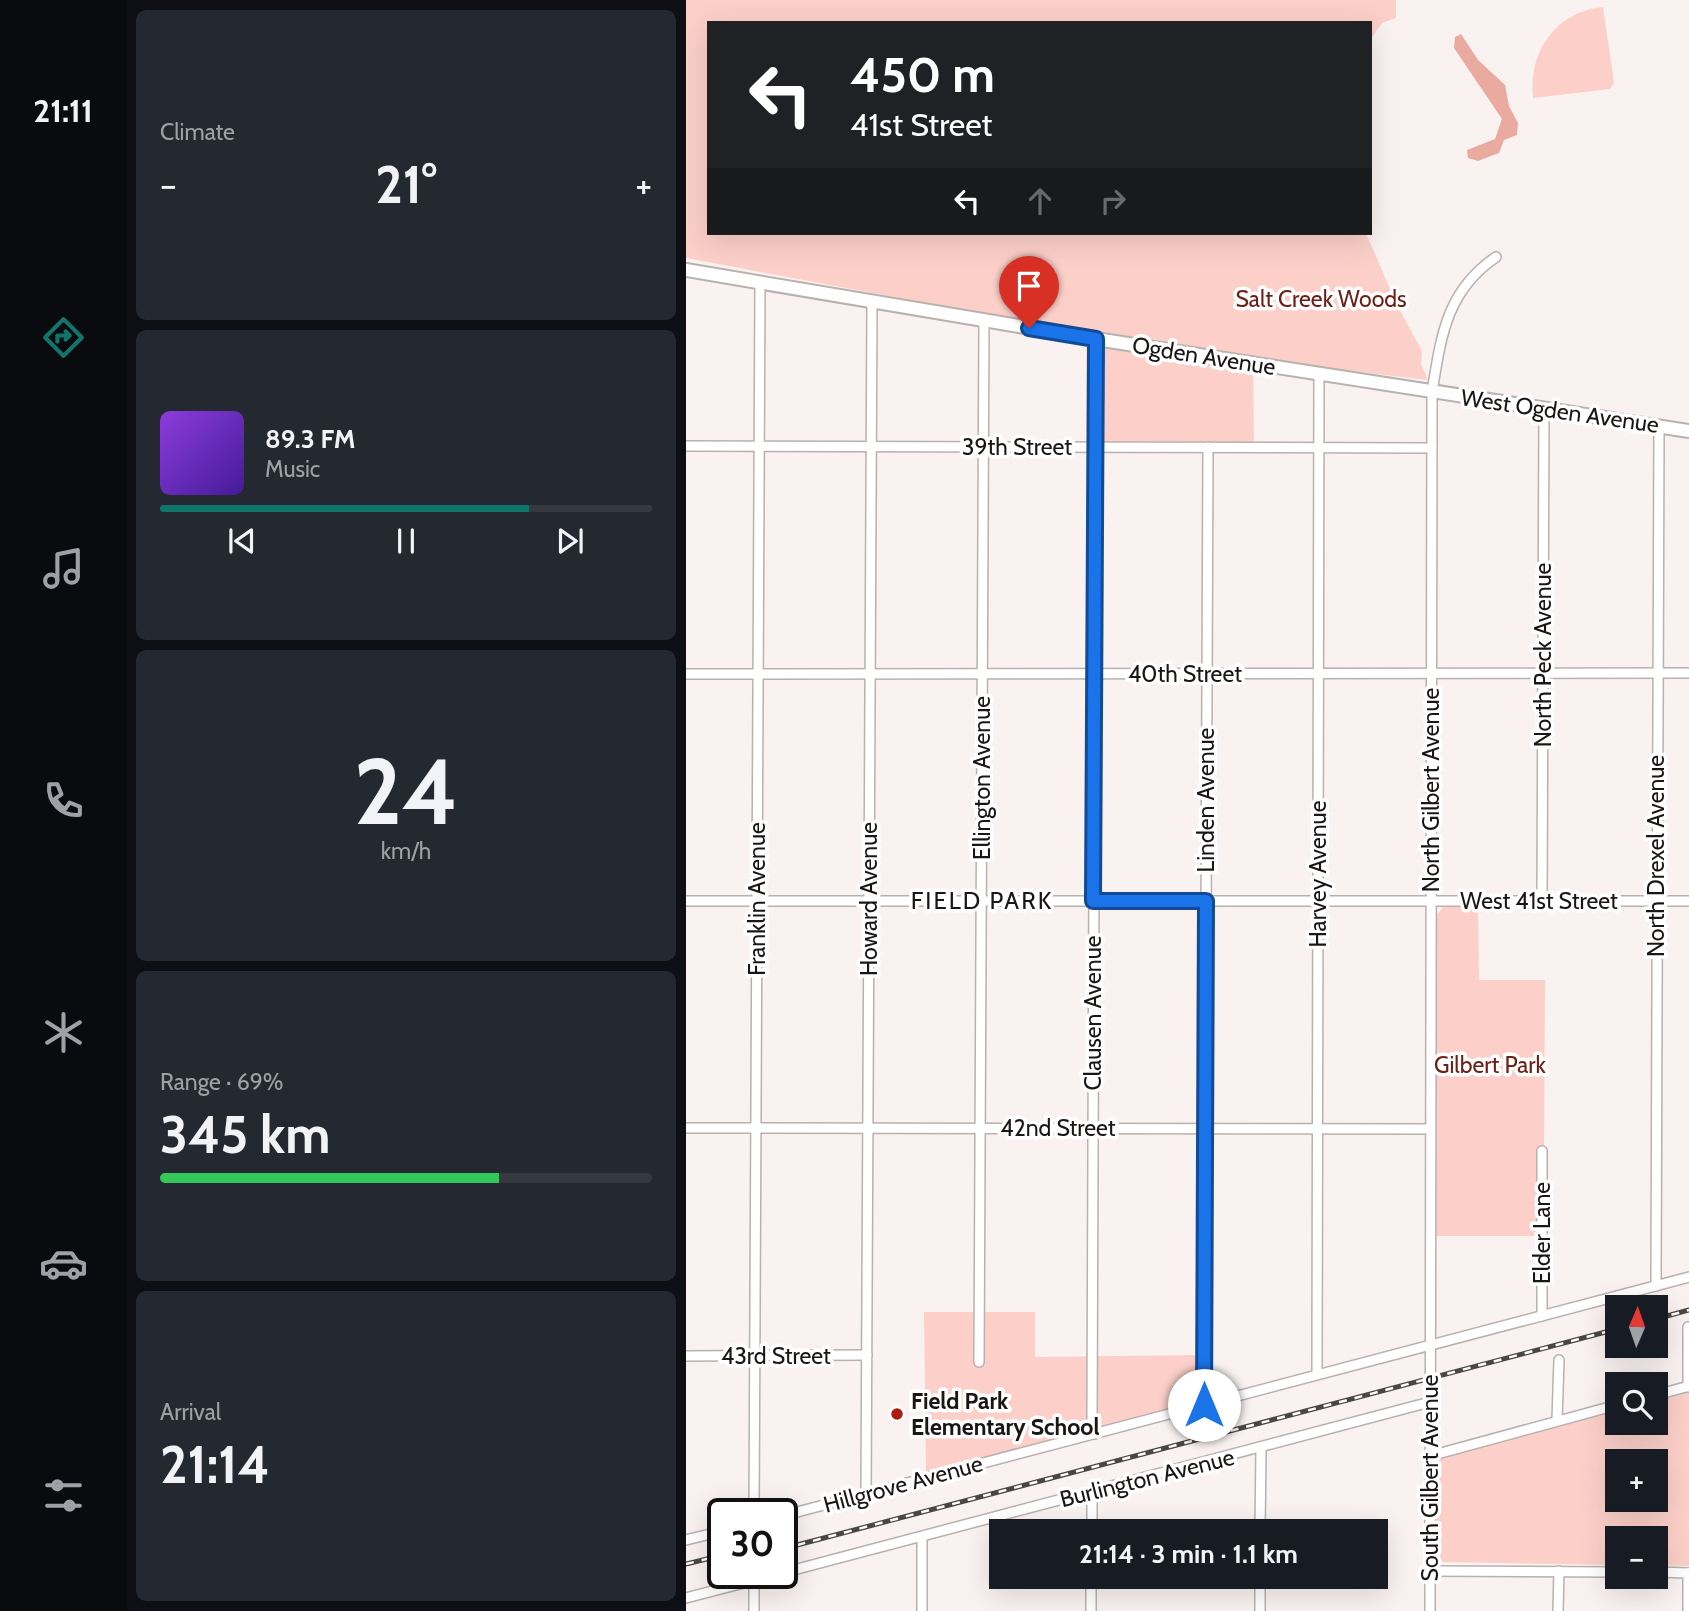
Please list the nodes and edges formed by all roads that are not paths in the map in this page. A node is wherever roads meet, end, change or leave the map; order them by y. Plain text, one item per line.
1 (1496, 257) dead end
2 (686, 270) edge
3 (760, 284) junction
4 (872, 303) junction
5 (984, 320) junction
6 (1096, 339) junction
7 (1319, 374) junction
8 (1432, 392) junction
9 (1544, 409) junction
10 (1659, 426) junction
11 (1689, 430) edge
12 (686, 446) edge
13 (759, 446) junction
14 (871, 447) junction
15 (983, 447) junction
16 (1095, 447) junction
17 (1208, 447) junction
18 (1320, 447) junction
19 (1432, 448) junction
20 (758, 673) junction
21 (1544, 673) junction
22 (1656, 673) junction
23 (1689, 673) edge
24 (686, 674) edge
25 (869, 674) junction
26 (982, 674) junction
27 (1094, 674) junction
28 (1207, 674) junction
29 (1320, 674) junction
30 (1431, 675) junction
31 (686, 901) edge
32 (1093, 901) junction
33 (1206, 901) junction
34 (1431, 901) junction
35 (1656, 901) junction
36 (1689, 901) edge
37 (757, 902) junction
38 (869, 902) junction
39 (981, 902) junction
40 (1318, 902) junction
41 (1542, 902) junction
42 (686, 1128) edge
43 (756, 1128) junction
44 (981, 1128) junction
45 (1205, 1128) junction
46 (868, 1129) junction
47 (1093, 1129) junction
48 (1318, 1129) junction
49 (1430, 1129) junction
50 (1542, 1151) dead end
51 (1689, 1277) edge
52 (1656, 1286) junction
53 (1542, 1316) junction
54 (1688, 1327) edge
55 (1430, 1344) junction
56 (867, 1355) junction
57 (686, 1356) edge
58 (754, 1356) junction
59 (1559, 1360) dead end
60 (979, 1362) dead end
61 (1317, 1374) junction
62 (1688, 1387) edge
63 (1668, 1392) edge
64 (1430, 1402) junction
65 (1204, 1405) junction
66 (1605, 1408) edge
67 (1557, 1420) junction
68 (1095, 1434) junction
69 (1261, 1449) junction
70 (1430, 1456) junction
71 (1092, 1492) junction
72 (866, 1495) junction
73 (754, 1498) edge
74 (798, 1512) edge
75 (1092, 1519) edge
76 (1260, 1519) edge
77 (707, 1535) edge
78 (922, 1537) junction
79 (686, 1540) edge
80 (798, 1569) edge
81 (1430, 1571) junction
82 (1559, 1571) junction
83 (1605, 1572) edge
84 (1668, 1572) edge
85 (1689, 1573) edge
86 (722, 1589) edge
87 (754, 1589) edge
88 (1091, 1589) edge
89 (1260, 1589) edge
90 (686, 1598) edge
91 (754, 1611) edge
92 (922, 1611) edge
93 (1091, 1611) edge
94 (1260, 1611) edge
95 (1430, 1611) edge
96 (1558, 1611) edge
97 (1688, 1611) edge

1 - 8 street, North Gilbert Avenue
2 - 3 main road, Ogden Avenue
3 - 4 main road, Ogden Avenue
3 - 13 street, Franklin Avenue
4 - 5 main road, Ogden Avenue
4 - 14 street, Howard Avenue
5 - 6 main road, Ogden Avenue
5 - 15 street, Ellington Avenue
6 - 7 main road, Ogden Avenue
6 - 16 street, Clausen Avenue
7 - 8 main road, Ogden Avenue
7 - 18 street, Harvey Avenue
8 - 9 main road, West Ogden Avenue
8 - 19 street, North Gilbert Avenue
9 - 10 main road, West Ogden Avenue
9 - 21 street, North Peck Avenue
10 - 11 main road, West Ogden Avenue
10 - 22 street, North Drexel Avenue
12 - 13 street, 39th Street
13 - 14 street, 39th Street
13 - 20 street, Franklin Avenue
14 - 15 street, 39th Street
14 - 25 street, Howard Avenue
15 - 16 street, 39th Street
15 - 26 street, Ellington Avenue
16 - 17 street, 39th Street
16 - 27 street, Clausen Avenue
17 - 18 street, 39th Street
17 - 28 street, Linden Avenue
18 - 19 street, 39th Street
18 - 29 street, Harvey Avenue
19 - 30 street, North Gilbert Avenue
20 - 24 street, 40th Street
20 - 25 street, 40th Street
20 - 37 street, Franklin Avenue
21 - 22 street, 40th Street
21 - 30 street, 40th Street
21 - 41 street, North Peck Avenue
22 - 23 street, 40th Street
22 - 35 street, North Drexel Avenue
25 - 26 street, 40th Street
25 - 38 street, Howard Avenue
26 - 27 street, 40th Street
26 - 39 street, Ellington Avenue
27 - 28 street, 40th Street
27 - 32 street, Clausen Avenue
28 - 29 street, 40th Street
28 - 33 street, Linden Avenue
29 - 30 street, 40th Street
29 - 40 street, Harvey Avenue
30 - 34 street, North Gilbert Avenue
31 - 37 street, West 41st Street
32 - 33 street, West 41st Street
32 - 39 street, West 41st Street
32 - 47 street, Clausen Avenue
33 - 40 street, West 41st Street
33 - 45 street, Linden Avenue
34 - 40 street, West 41st Street
34 - 41 street, West 41st Street
34 - 49 street, North Gilbert Avenue
35 - 36 street, West 41st Street
35 - 41 street, West 41st Street
35 - 52 street, North Drexel Avenue
37 - 38 street, West 41st Street
37 - 43 street, Franklin Avenue
38 - 39 street, West 41st Street
38 - 46 street, Howard Avenue
39 - 44 street, Ellington Avenue
40 - 48 street, Harvey Avenue
42 - 43 street, 42nd Street
43 - 46 street, 42nd Street
43 - 58 street, Franklin Avenue
44 - 46 street, 42nd Street
44 - 47 street, 42nd Street
44 - 60 street, Ellington Avenue
45 - 47 street, 42nd Street
45 - 48 street, 42nd Street
45 - 65 street, Linden Avenue
46 - 56 street, Howard Avenue
47 - 68 street, Clausen Avenue
48 - 49 street, 42nd Street
48 - 61 street, Harvey Avenue
49 - 55 street, North Gilbert Avenue
50 - 53 street, Elder Lane
51 - 52 street, Hillgrove Avenue
52 - 53 street, Hillgrove Avenue
53 - 55 street, Hillgrove Avenue
54 - 62 street
55 - 61 street, Hillgrove Avenue
55 - 64 street, South Gilbert Avenue
56 - 58 street, 43rd Street
56 - 72 street, Howard Avenue
57 - 58 street, 43rd Street
58 - 73 street, Franklin Avenue
59 - 67 street
61 - 65 street, Hillgrove Avenue
62 - 63 street
64 - 69 street, Burlington Avenue
64 - 70 street, South Gilbert Avenue
65 - 68 street, Hillgrove Avenue
66 - 67 street
67 - 70 street
68 - 72 street, Hillgrove Avenue
69 - 71 street, Burlington Avenue
69 - 76 street
70 - 81 street, South Gilbert Avenue
71 - 75 street
71 - 78 street, Burlington Avenue
72 - 74 street, Hillgrove Avenue
77 - 79 street
78 - 80 street, Burlington Avenue
78 - 92 street
81 - 82 street
81 - 95 street, South Gilbert Avenue
82 - 83 street
82 - 96 street
84 - 85 street
85 - 97 street
86 - 90 street, Burlington Avenue
87 - 91 street
88 - 93 street
89 - 94 street

